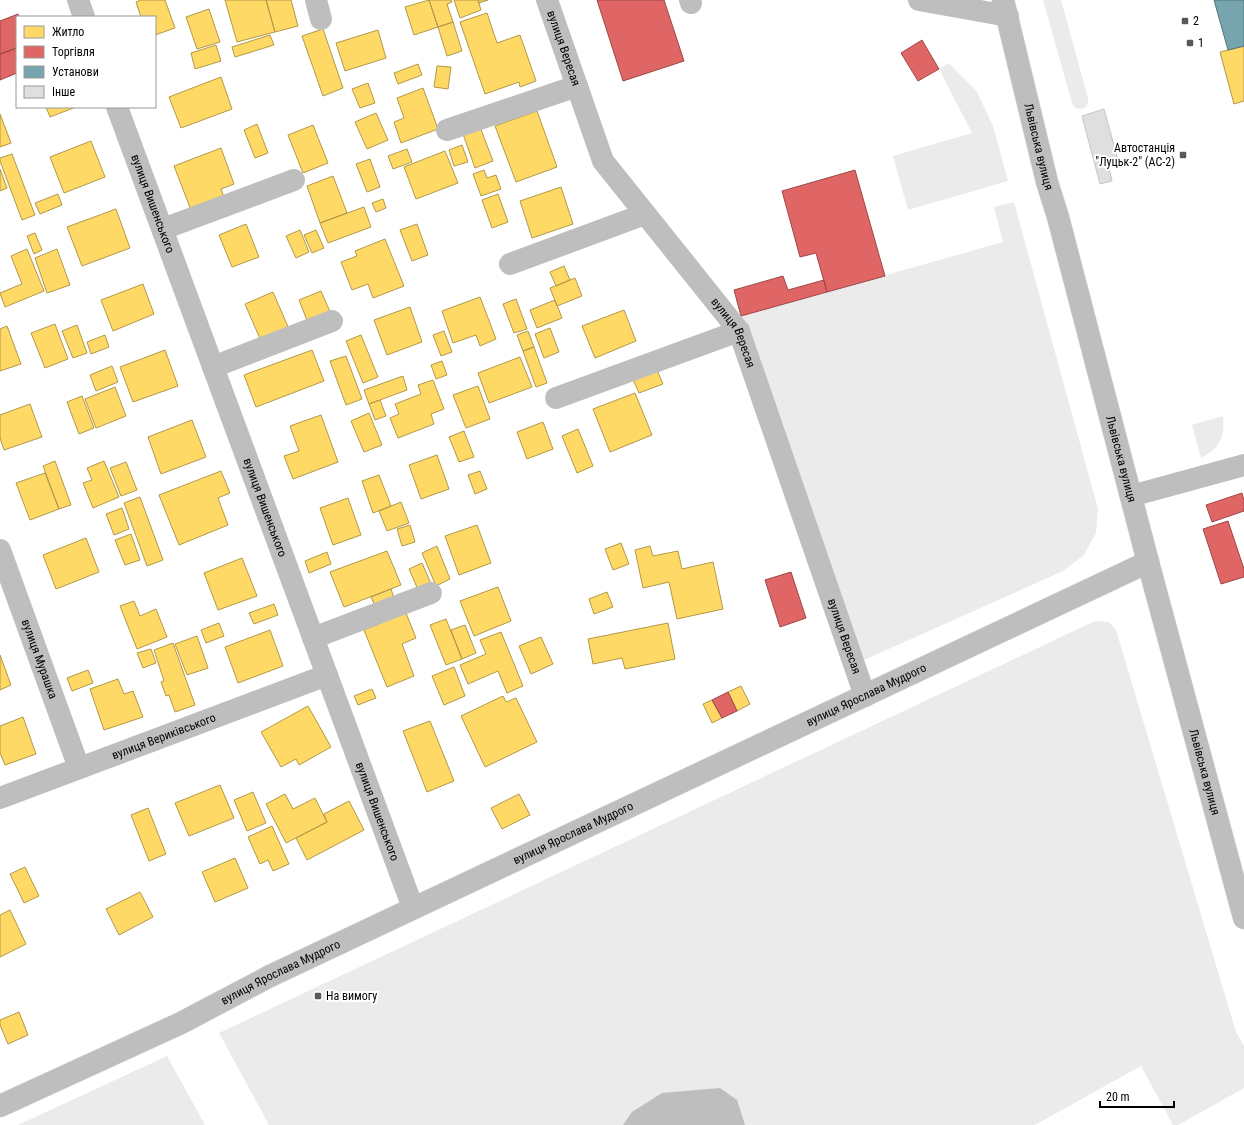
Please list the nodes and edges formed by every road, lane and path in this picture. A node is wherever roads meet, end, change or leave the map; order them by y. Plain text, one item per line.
1 (78, 0) edge
2 (546, 0) edge
3 (919, 0) edge
4 (1005, 8) edge
5 (84, 16) edge
6 (577, 86) junction
7 (118, 108) edge
8 (447, 130) dead end
9 (294, 180) dead end
10 (645, 214) junction
11 (163, 229) junction
12 (510, 264) dead end
13 (332, 321) dead end
14 (739, 330) junction
15 (213, 366) junction
16 (556, 398) dead end
17 (1244, 465) edge
18 (1131, 496) junction
19 (0, 550) edge
20 (1148, 562) junction
21 (431, 593) dead end
22 (313, 638) junction
23 (327, 675) junction
24 (865, 696) junction
25 (79, 768) junction
26 (0, 798) edge
27 (413, 908) junction
28 (1244, 918) edge
29 (0, 1106) edge

1 - 5 street
2 - 6 street, вулиця Вересая
3 - 4 street
4 - 18 street, Львівська вулиця
6 - 8 street
6 - 10 street, вулиця Вересая
7 - 11 street, вулиця Вишенського
9 - 11 street
10 - 12 street
10 - 14 street, вулиця Вересая
11 - 15 street, вулиця Вишенського
13 - 15 street
14 - 16 street
14 - 24 street, вулиця Вересая
15 - 22 street, вулиця Вишенського
17 - 18 street
18 - 20 street, Львівська вулиця
19 - 25 street, вулиця Мурашка
20 - 24 street, вулиця Ярослава Мудрого
20 - 28 street, Львівська вулиця
21 - 22 street
22 - 23 street, вулиця Вишенського
23 - 25 street, вулиця Вериківського
23 - 27 street, вулиця Вишенського
24 - 27 street, вулиця Ярослава Мудрого
25 - 26 street, вулиця Вериківського
27 - 29 street, вулиця Ярослава Мудрого

